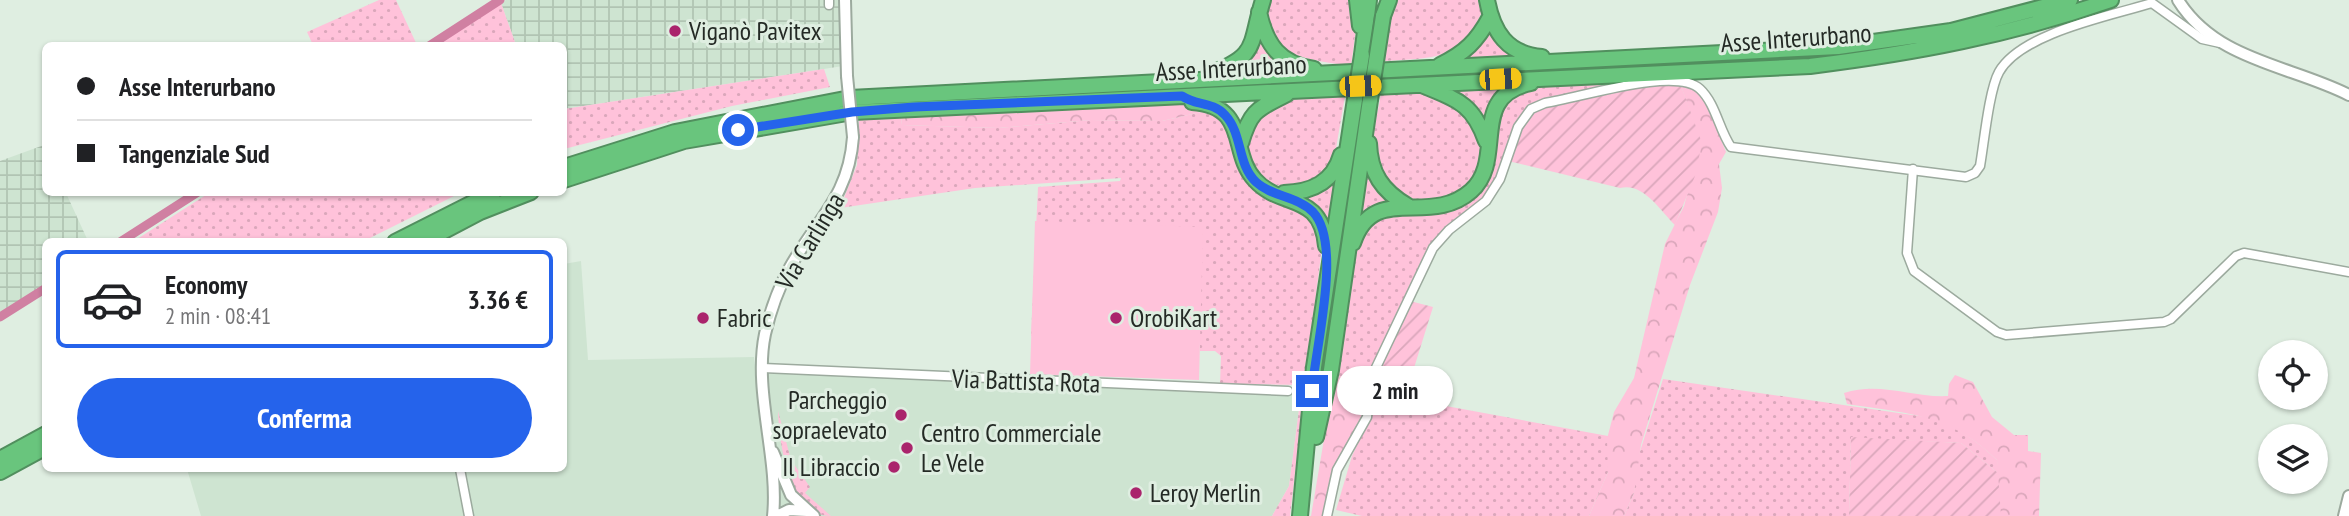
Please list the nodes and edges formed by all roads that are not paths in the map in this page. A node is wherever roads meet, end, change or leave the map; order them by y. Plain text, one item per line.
1 (845, 0) edge
2 (1357, 0) edge
3 (1369, 0) edge
4 (1387, 0) edge
5 (1488, 0) edge
6 (2070, 0) edge
7 (2111, 0) edge
8 (2178, 0) edge
9 (1261, 6) edge
10 (1490, 17) junction
11 (2223, 44) junction
12 (1362, 55) junction
13 (1591, 68) junction
14 (1432, 69) junction
15 (1348, 72) junction
16 (1191, 80) junction
17 (1419, 84) junction
18 (1294, 90) junction
19 (2349, 95) edge
20 (1182, 96) junction
21 (1362, 99) junction
22 (1241, 143) junction
23 (1488, 147) junction
24 (567, 166) edge
25 (1913, 169) junction
26 (567, 179) edge
27 (1278, 193) junction
28 (486, 196) edge
29 (521, 196) edge
30 (1408, 206) junction
31 (403, 238) edge
32 (431, 238) edge
33 (1327, 266) junction
34 (2349, 272) edge
35 (1342, 289) junction
36 (763, 368) junction
37 (1288, 391) dead end
38 (42, 436) edge
39 (769, 439) junction
40 (42, 449) edge
41 (0, 459) edge
42 (0, 472) edge
43 (461, 472) edge
44 (1304, 488) junction
45 (772, 495) junction
46 (2349, 496) edge
47 (812, 514) edge
48 (470, 516) edge
49 (765, 516) edge
50 (775, 516) edge
51 (1300, 516) edge
52 (1327, 516) edge
53 (2344, 516) edge

1 - 36 street, Via Carlinga, bridge
2 - 12 highway
3 - 12 highway
4 - 21 highway, bridge
5 - 10 highway
6 - 13 highway, Asse Interurbano
7 - 13 highway, Asse Interurbano
8 - 11 street
9 - 15 highway
9 - 16 highway
10 - 13 highway
10 - 14 highway
11 - 19 street
11 - 25 street
12 - 21 highway, bridge
13 - 14 highway, Asse Interurbano
13 - 17 highway, Asse Interurbano
13 - 23 highway
14 - 15 highway, Asse Interurbano
15 - 16 highway, Asse Interurbano
16 - 24 highway, Asse Interurbano
17 - 18 highway, Asse Interurbano
17 - 23 highway
18 - 20 highway, Asse Interurbano
18 - 22 highway
20 - 22 highway
20 - 26 highway, Asse Interurbano
21 - 27 highway
21 - 30 highway
21 - 33 highway
21 - 35 highway
22 - 27 highway
23 - 30 highway
25 - 34 street
25 - 52 street
27 - 33 highway
28 - 31 highway
29 - 32 highway
30 - 35 highway
33 - 44 highway
35 - 44 highway
36 - 37 street, Via Battista Rota
36 - 39 street, Via Carlinga
38 - 41 highway
39 - 45 street, Via Carlinga
39 - 47 street, Via Carlinga
40 - 42 highway
43 - 48 street
44 - 51 highway
45 - 49 street, Via Carlinga
45 - 50 street, Via Carlinga
46 - 53 street
47 - 50 street, Via Carlinga

